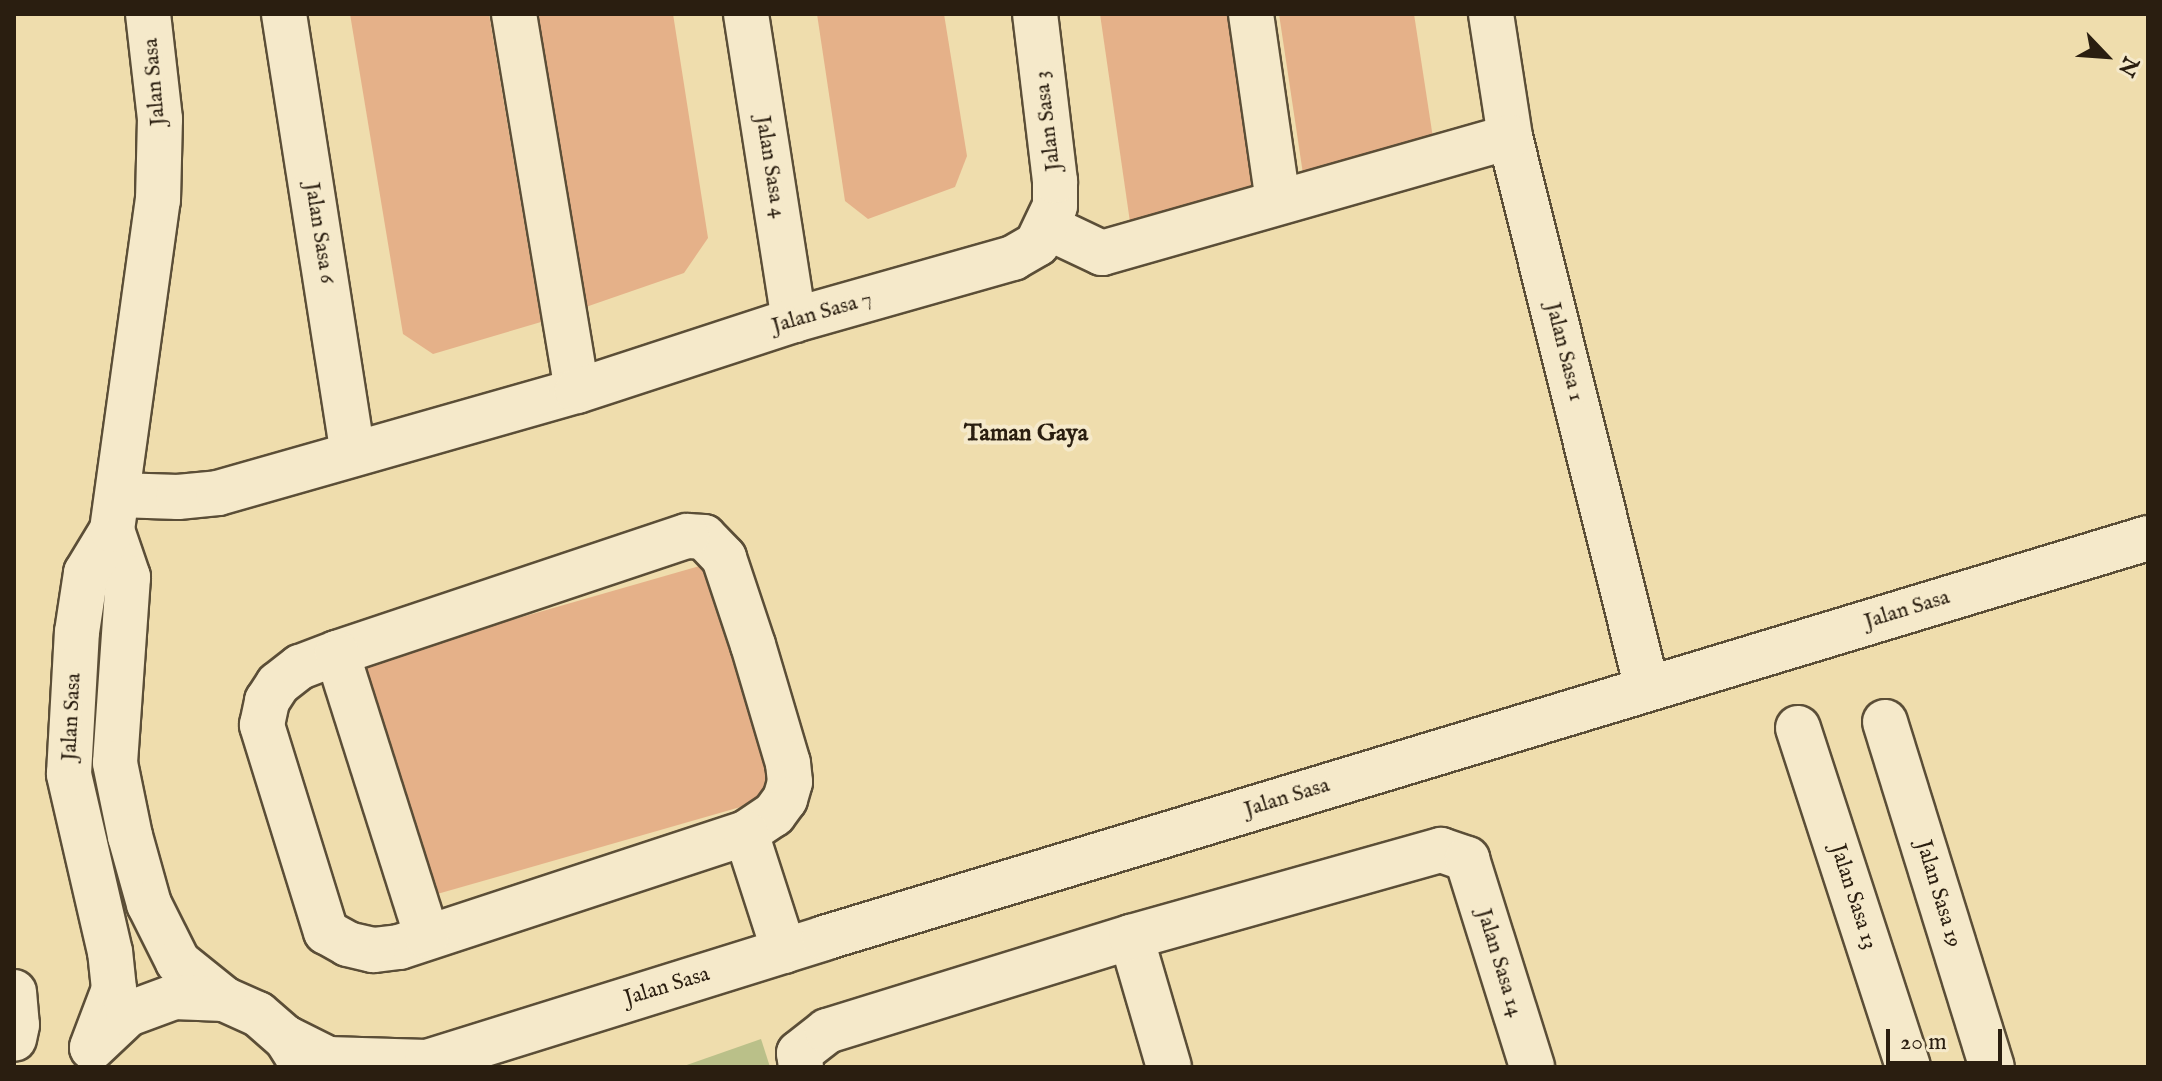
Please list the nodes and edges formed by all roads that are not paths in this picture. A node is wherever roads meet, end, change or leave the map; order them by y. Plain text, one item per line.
1 (148, 14) edge
2 (284, 14) edge
3 (514, 14) edge
4 (746, 14) edge
5 (1035, 14) edge
6 (1251, 14) edge
7 (1491, 14) edge
8 (1510, 137) junction
9 (1278, 201) junction
10 (1047, 227) junction
11 (794, 320) junction
12 (577, 391) junction
13 (353, 453) junction
14 (115, 513) junction
15 (2148, 538) edge
16 (337, 653) junction
17 (1647, 688) junction
18 (1885, 722) dead end
19 (1798, 728) dead end
20 (746, 833) junction
21 (427, 936) junction
22 (1131, 937) junction
23 (784, 951) junction
24 (14, 992) edge
25 (224, 999) junction
26 (14, 1039) edge
27 (295, 1052) edge
28 (86, 1057) edge
29 (800, 1060) edge
30 (423, 1064) edge
31 (1169, 1067) edge
32 (1532, 1067) edge
33 (1908, 1067) edge
34 (1992, 1067) edge

1 - 14 street, Jalan Sasa
2 - 13 street, Jalan Sasa 6
3 - 12 street
4 - 11 street, Jalan Sasa 4
5 - 10 street, Jalan Sasa 3
6 - 9 street
7 - 8 street, Jalan Sasa 1
8 - 9 street
8 - 17 street, Jalan Sasa 1
9 - 10 street
10 - 11 street, Jalan Sasa 7
11 - 12 street, Jalan Sasa 7
12 - 13 street, Jalan Sasa 7
13 - 14 street, Jalan Sasa 7
14 - 25 street, Jalan Sasa
14 - 28 street, Jalan Sasa
15 - 17 street, Jalan Sasa
16 - 20 street
16 - 21 street
16 - 21 street
17 - 23 street, Jalan Sasa
18 - 34 street, Jalan Sasa 19
19 - 33 street, Jalan Sasa 13
20 - 21 street
20 - 23 street
22 - 29 street
22 - 31 street
22 - 32 street, Jalan Sasa 14
23 - 30 street, Jalan Sasa
24 - 26 street
25 - 27 street, Jalan Sasa
25 - 28 street
27 - 30 street, Jalan Sasa

